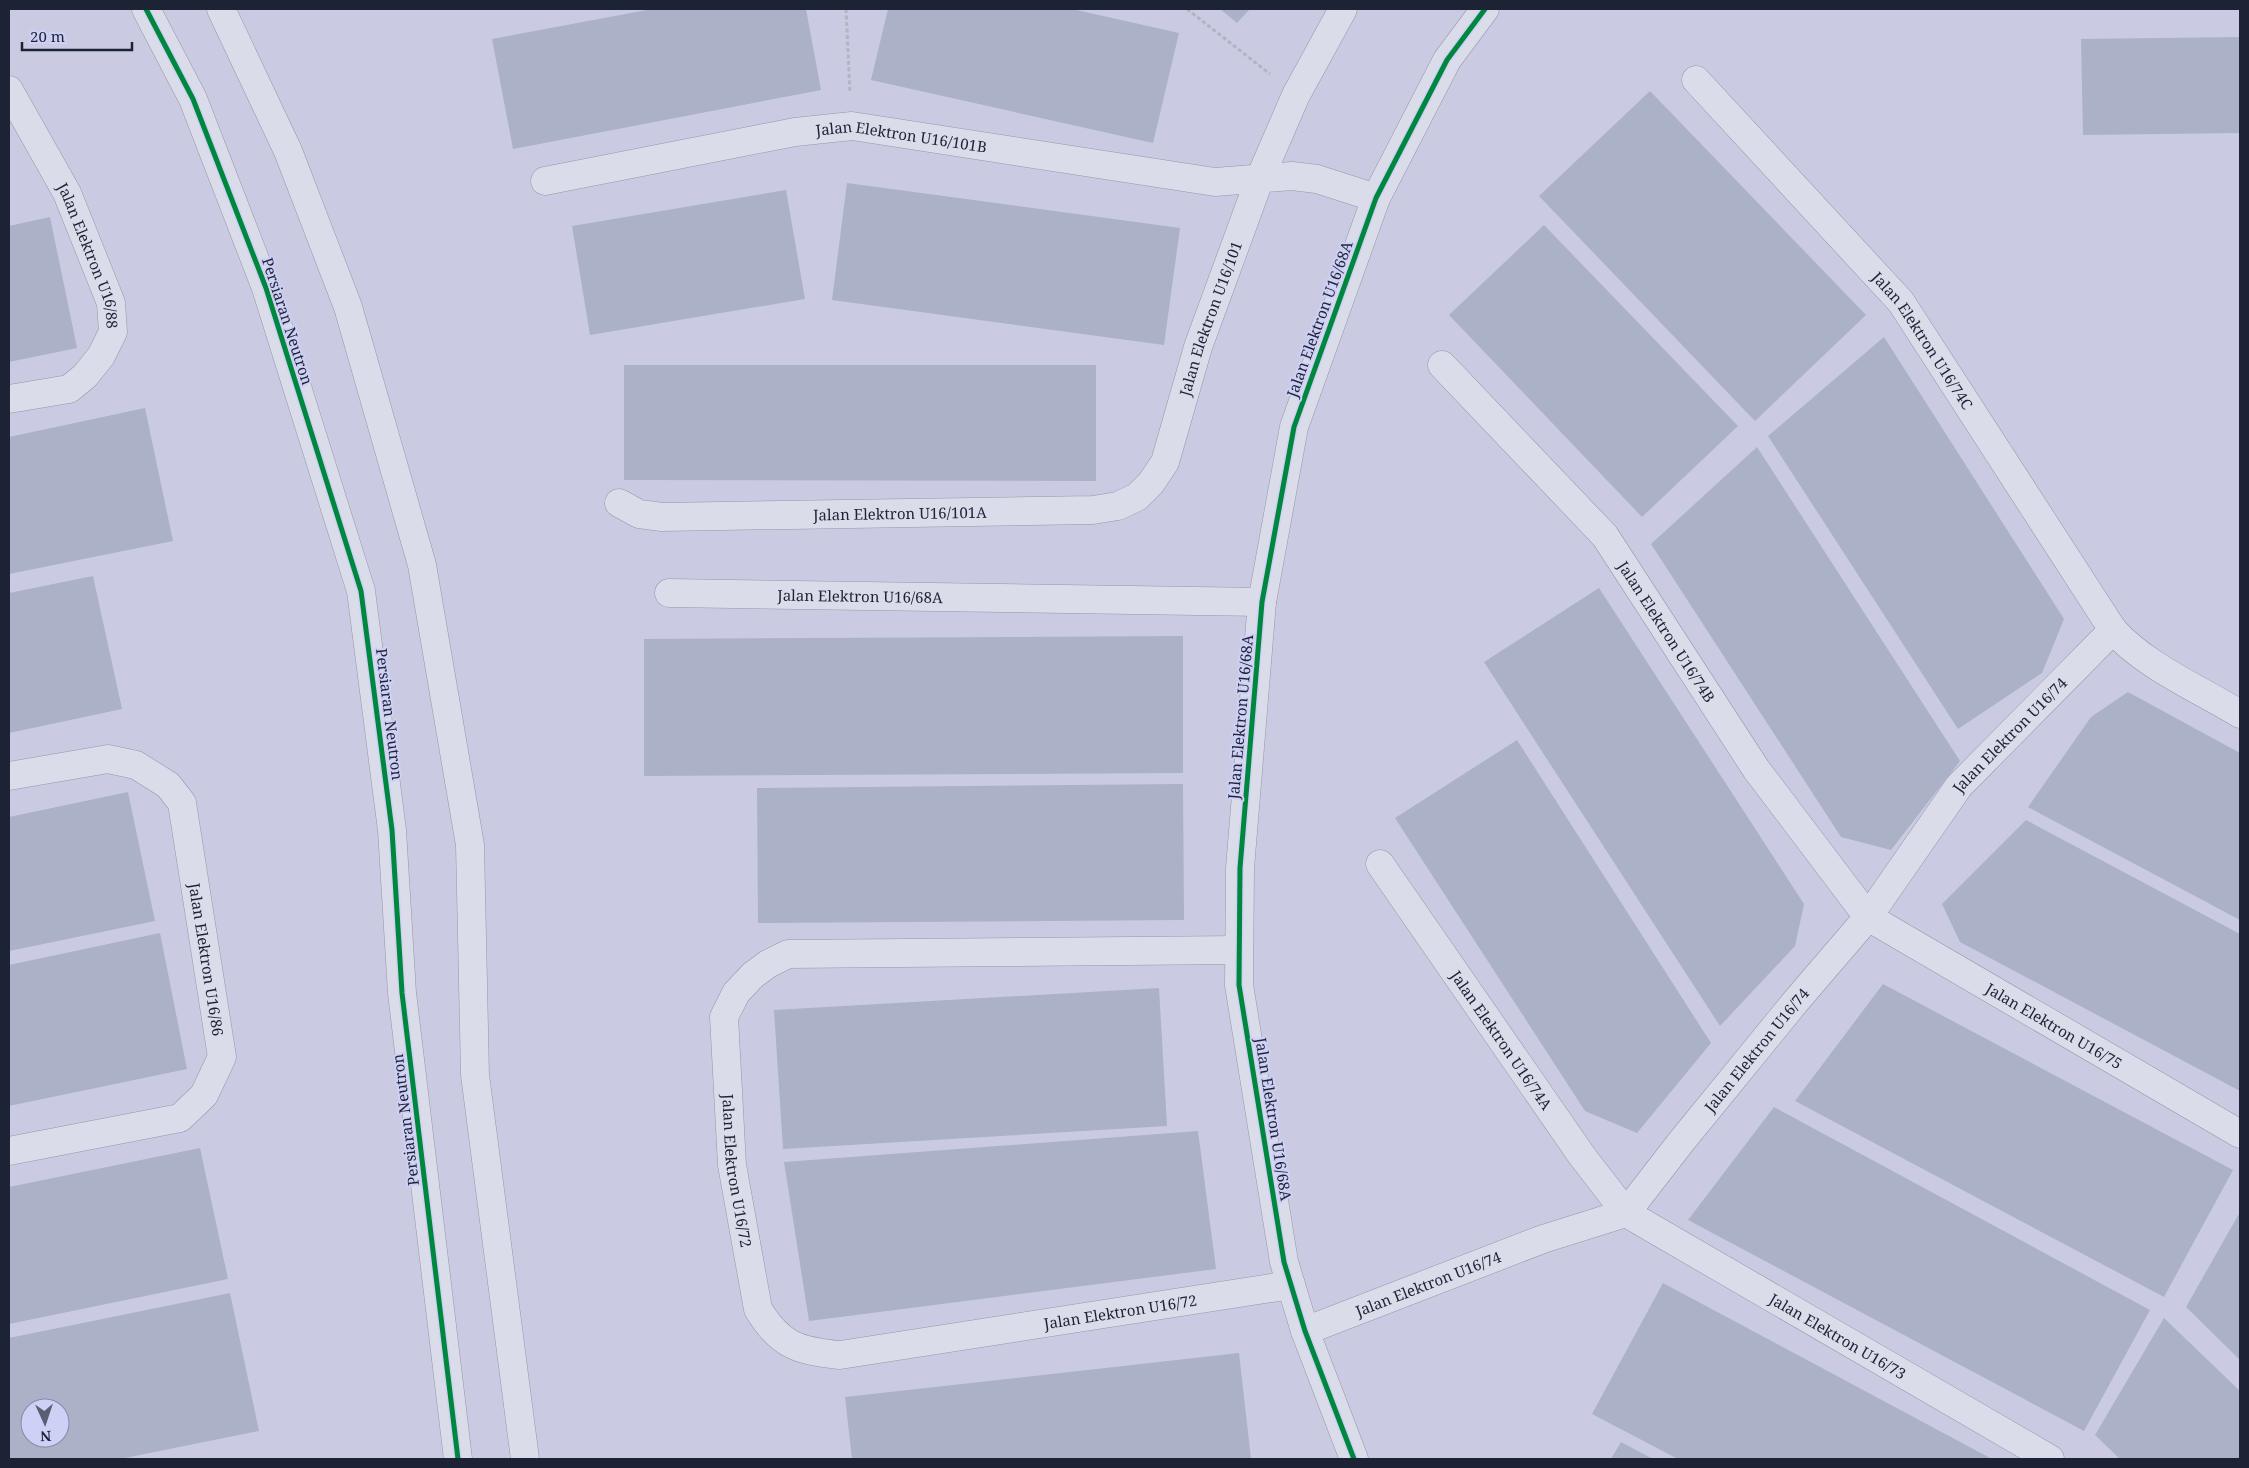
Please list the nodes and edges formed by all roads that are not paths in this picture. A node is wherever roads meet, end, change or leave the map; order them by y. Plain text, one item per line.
1 (146, 9) edge
2 (221, 9) edge
3 (1343, 9) edge
4 (1485, 9) edge
5 (1696, 80) dead end
6 (9, 90) edge
7 (1260, 178) junction
8 (545, 180) dead end
9 (1376, 198) junction
10 (1442, 365) dead end
11 (9, 399) edge
12 (1165, 462) joint
13 (619, 503) dead end
14 (670, 593) dead end
15 (1262, 602) junction
16 (2113, 630) junction
17 (2240, 714) edge
18 (9, 776) edge
19 (1380, 864) dead end
20 (1868, 917) junction
21 (1239, 950) junction
22 (2240, 1134) edge
23 (9, 1151) edge
24 (1626, 1213) junction
25 (1291, 1285) junction
26 (1305, 1331) junction
27 (458, 1459) edge
28 (525, 1459) edge
29 (1354, 1459) edge
30 (2050, 1459) edge

1 - 27 street, Persiaran Neutron
2 - 28 street
3 - 7 street, Jalan Elektron U16/101
4 - 9 street, Jalan Elektron U16/68A
5 - 16 street, Jalan Elektron U16/74C
6 - 11 street, Jalan Elektron U16/88
7 - 8 street, Jalan Elektron U16/101B
7 - 9 street
7 - 12 street, Jalan Elektron U16/101
9 - 15 street, Jalan Elektron U16/68A
10 - 20 street, Jalan Elektron U16/74B
12 - 13 street, Jalan Elektron U16/101A
14 - 15 street, Jalan Elektron U16/68A
15 - 21 street, Jalan Elektron U16/68A
16 - 17 street
16 - 20 street, Jalan Elektron U16/74
18 - 23 street, Jalan Elektron U16/86
19 - 24 street, Jalan Elektron U16/74A
20 - 22 street, Jalan Elektron U16/75
20 - 24 street, Jalan Elektron U16/74
21 - 25 street, Jalan Elektron U16/68A
21 - 25 street, Jalan Elektron U16/72
24 - 26 street, Jalan Elektron U16/74
24 - 30 street, Jalan Elektron U16/73
25 - 26 street, Jalan Elektron U16/68A
26 - 29 street, Jalan Elektron U16/68A

